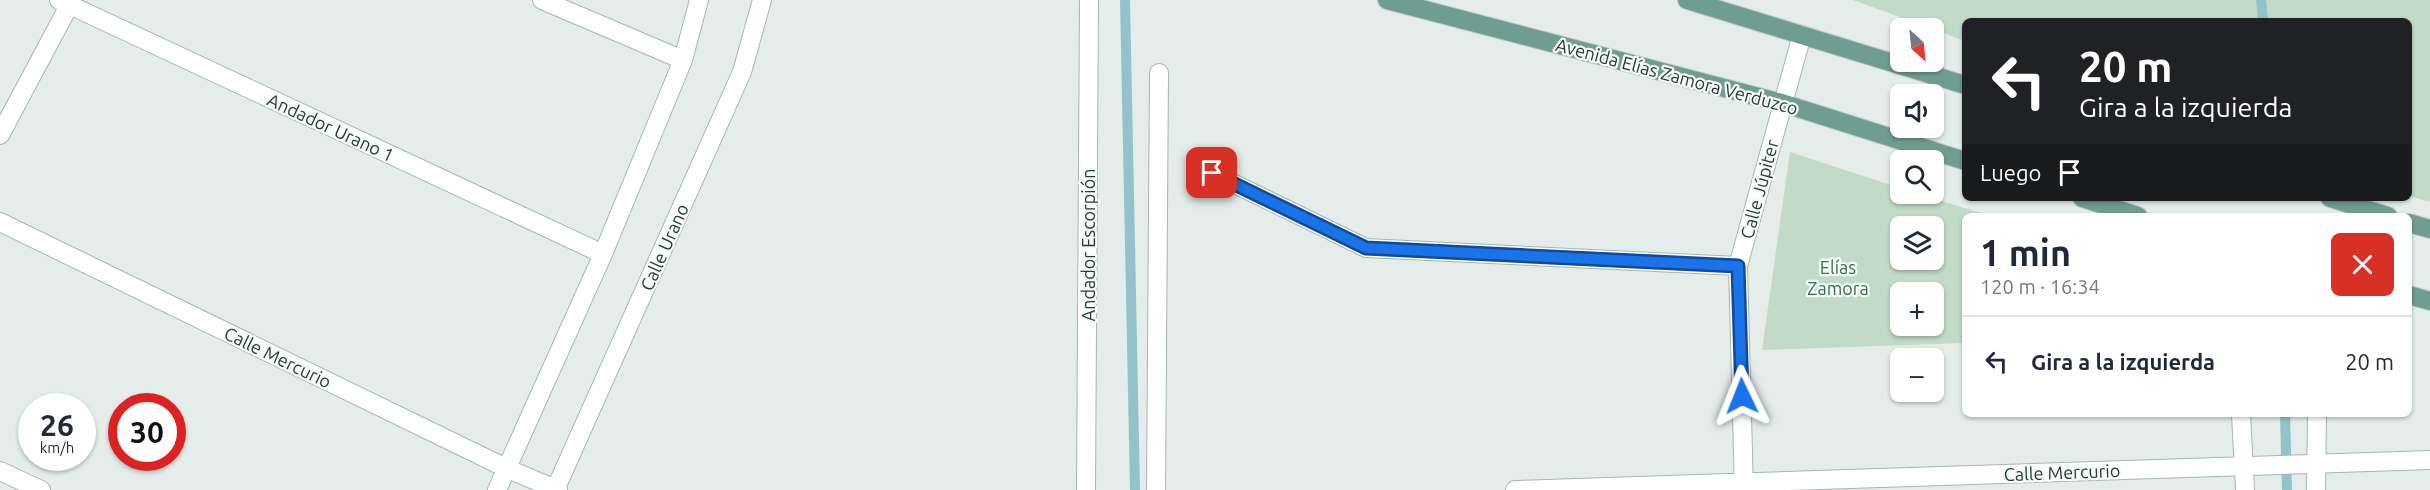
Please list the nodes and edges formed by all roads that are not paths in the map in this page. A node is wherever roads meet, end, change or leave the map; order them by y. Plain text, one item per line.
1 (542, 0) edge
2 (699, 0) edge
3 (762, 0) edge
4 (1089, 0) edge
5 (1388, 0) edge
6 (1687, 0) edge
7 (67, 2) edge
8 (1802, 34) junction
9 (683, 60) junction
10 (1159, 73) dead end
11 (1962, 84) edge
12 (1782, 103) junction
13 (0, 135) edge
14 (1962, 160) edge
15 (1212, 173) dead end
16 (2091, 201) edge
17 (2340, 201) edge
18 (2129, 213) edge
19 (2378, 213) edge
20 (0, 222) edge
21 (2412, 224) edge
22 (2430, 229) edge
23 (603, 254) junction
24 (1738, 266) junction
25 (2412, 296) edge
26 (2430, 301) edge
27 (2242, 417) edge
28 (2317, 417) edge
29 (2430, 459) edge
30 (2315, 463) junction
31 (2252, 465) junction
32 (508, 469) junction
33 (0, 471) edge
34 (1744, 486) edge
35 (41, 490) edge
36 (497, 490) edge
37 (556, 490) edge
38 (1086, 490) edge
39 (1156, 490) edge
40 (1515, 490) edge
41 (2245, 490) edge
42 (2316, 490) edge

1 - 9 street
2 - 9 street
3 - 37 street, Calle Urano
4 - 38 street, Andador Escorpión
5 - 12 main road, Avenida Elías Zamora Verduzco
6 - 8 main road
7 - 13 street
7 - 23 street, Andador Urano 1
8 - 11 main road
8 - 12 street, Calle Júpiter
9 - 23 street
10 - 39 street
12 - 14 main road, Avenida Elías Zamora Verduzco
12 - 24 street, Calle Júpiter
15 - 24 street
16 - 18 main road
17 - 19 main road
20 - 32 street, Calle Mercurio
21 - 22 main road
23 - 32 street
24 - 34 street, Calle Júpiter
25 - 26 main road
27 - 31 street
28 - 30 street
29 - 30 street, Calle Mercurio
30 - 31 street, Calle Mercurio
30 - 42 street
31 - 34 street, Calle Mercurio
31 - 41 street
32 - 36 street
32 - 37 street, Calle Mercurio
33 - 35 street
34 - 40 street, Calle Mercurio

